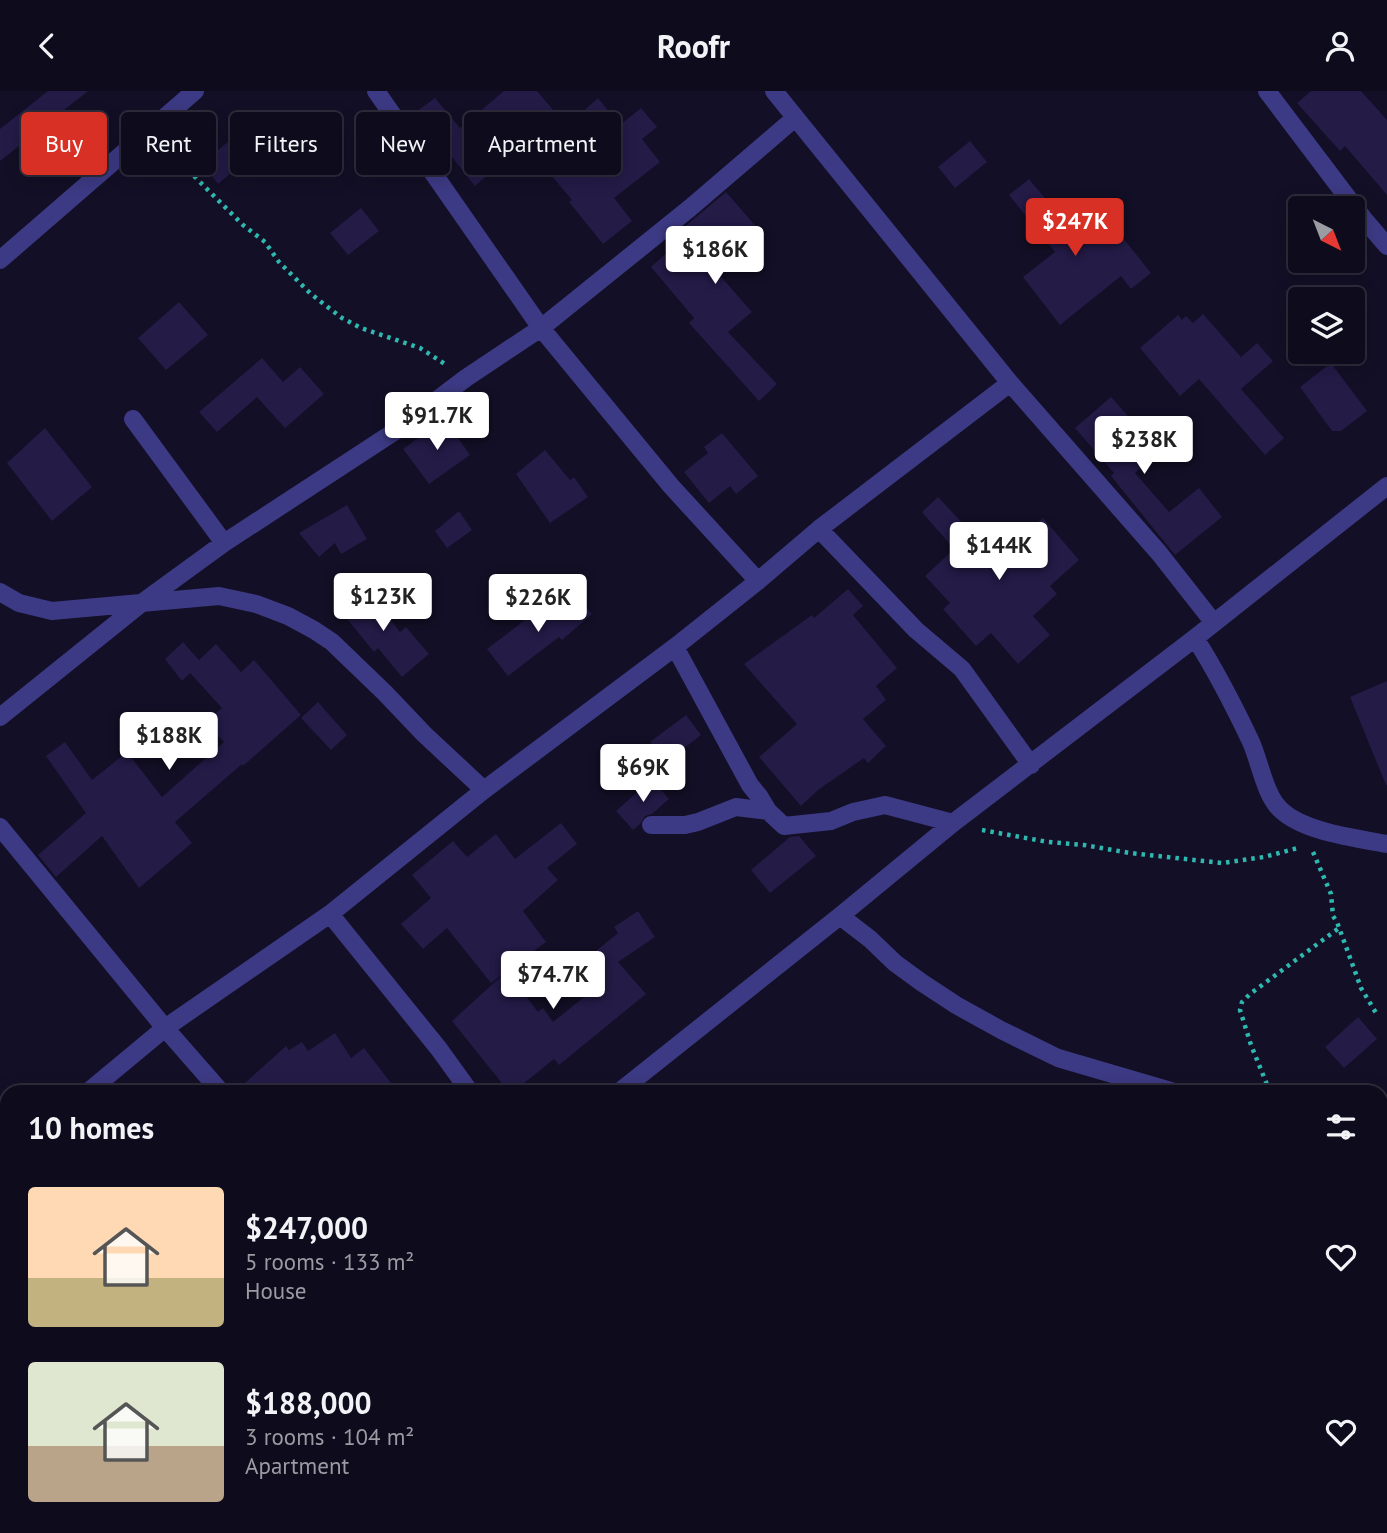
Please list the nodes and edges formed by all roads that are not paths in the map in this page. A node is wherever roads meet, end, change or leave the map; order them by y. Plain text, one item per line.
1 (195, 91) edge
2 (376, 91) edge
3 (774, 91) edge
4 (1266, 91) edge
5 (795, 118) junction
6 (1387, 246) edge
7 (0, 261) edge
8 (541, 328) junction
9 (1010, 383) junction
10 (133, 419) dead end
11 (1387, 486) edge
12 (819, 529) junction
13 (224, 543) junction
14 (758, 581) junction
15 (0, 592) edge
16 (143, 601) junction
17 (1213, 623) junction
18 (1195, 638) junction
19 (675, 647) junction
20 (0, 717) edge
21 (1031, 765) junction
22 (484, 790) junction
23 (768, 811) junction
24 (953, 823) junction
25 (651, 825) dead end
26 (0, 827) edge
27 (1387, 844) edge
28 (330, 914) junction
29 (841, 916) junction
30 (164, 1028) junction
31 (96, 1085) edge
32 (215, 1085) edge
33 (465, 1085) edge
34 (628, 1085) edge
35 (1150, 1085) edge

1 - 7 street
2 - 8 street
3 - 5 street
4 - 6 street
5 - 8 street
5 - 9 street
8 - 13 street
8 - 14 street
9 - 12 street
9 - 17 street
10 - 13 street
11 - 17 street
12 - 14 street
12 - 21 street
13 - 16 street
14 - 19 street
15 - 16 street
16 - 20 street
16 - 22 street
17 - 18 street
18 - 21 street
18 - 27 street
19 - 22 street
19 - 23 street
21 - 24 street
22 - 28 street
23 - 24 street
23 - 25 street
24 - 29 street
26 - 30 street
28 - 30 street
28 - 33 street
29 - 34 street
29 - 35 street
30 - 31 street
30 - 32 street

